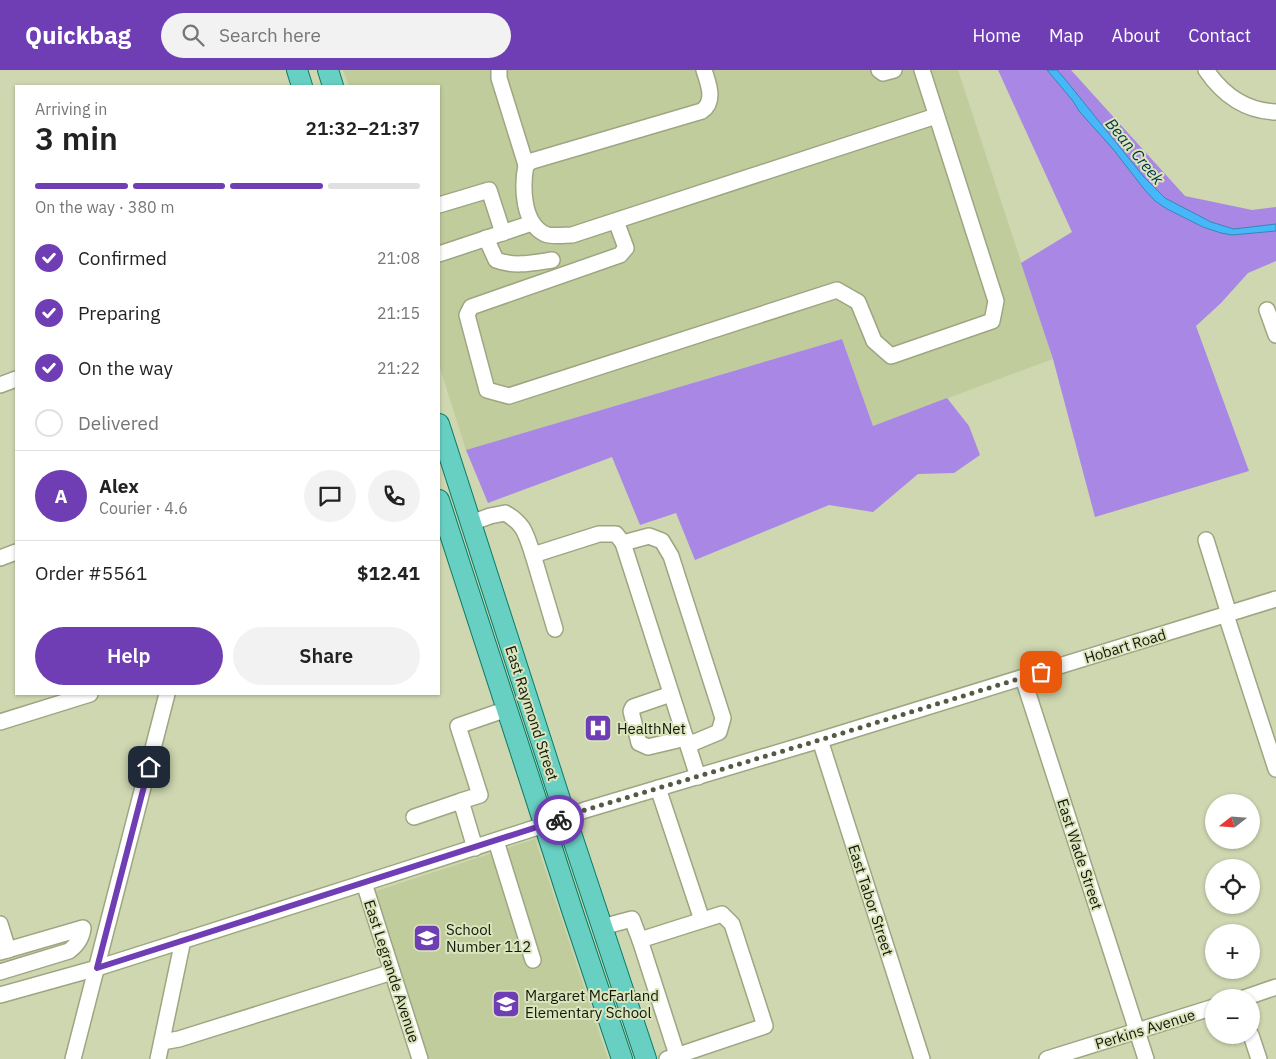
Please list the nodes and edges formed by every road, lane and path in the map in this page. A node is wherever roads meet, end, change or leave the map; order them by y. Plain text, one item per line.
1 (297, 70) edge
2 (328, 70) edge
3 (499, 70) edge
4 (704, 70) edge
5 (879, 70) edge
6 (894, 70) edge
7 (922, 70) edge
8 (1206, 70) edge
9 (302, 85) edge
10 (333, 85) edge
11 (1276, 112) edge
12 (936, 116) junction
13 (526, 165) junction
14 (440, 205) edge
15 (616, 221) junction
16 (532, 224) junction
17 (503, 233) junction
18 (549, 234) junction
19 (486, 238) junction
20 (440, 254) edge
21 (552, 260) junction
22 (559, 276) junction
23 (1267, 310) dead end
24 (1276, 335) edge
25 (15, 380) edge
26 (0, 385) edge
27 (440, 427) edge
28 (440, 503) edge
29 (471, 523) junction
30 (1206, 540) dead end
31 (623, 543) junction
32 (15, 552) edge
33 (533, 555) junction
34 (0, 558) edge
35 (1276, 599) edge
36 (1227, 614) junction
37 (555, 629) dead end
38 (1022, 678) junction
39 (672, 694) junction
40 (87, 695) edge
41 (167, 695) edge
42 (507, 710) junction
43 (0, 722) edge
44 (820, 740) junction
45 (687, 741) junction
46 (1276, 769) edge
47 (698, 777) junction
48 (658, 788) junction
49 (461, 801) junction
50 (414, 817) dead end
51 (566, 818) junction
52 (544, 825) junction
53 (496, 841) junction
54 (475, 848) junction
55 (364, 883) junction
56 (702, 920) junction
57 (0, 924) edge
58 (602, 928) junction
59 (183, 940) junction
60 (640, 940) junction
61 (4, 951) edge
62 (533, 960) dead end
63 (97, 968) junction
64 (0, 972) edge
65 (392, 972) junction
66 (1276, 987) edge
67 (1260, 992) edge
68 (0, 995) edge
69 (1205, 1010) edge
70 (1137, 1031) junction
71 (162, 1042) junction
72 (1254, 1044) edge
73 (672, 1057) edge
74 (73, 1059) edge
75 (158, 1059) edge
76 (420, 1059) edge
77 (622, 1059) edge
78 (646, 1059) edge
79 (922, 1059) edge
80 (1047, 1059) edge
81 (1146, 1059) edge
82 (1259, 1059) edge

1 - 9 main road
2 - 10 main road
3 - 13 street
4 - 13 street
5 - 6 street
7 - 12 street
8 - 11 street
12 - 15 street
12 - 22 street
13 - 16 street
14 - 17 street
15 - 18 street
15 - 22 street
16 - 17 street
16 - 18 street
17 - 19 street
18 - 21 street
19 - 20 street
19 - 21 street
21 - 22 street
23 - 24 street
25 - 26 street
27 - 29 main road, East Raymond Street
28 - 42 main road, East Raymond Street
29 - 33 street
29 - 51 main road, East Raymond Street
30 - 36 street
31 - 33 street
31 - 39 street
31 - 45 street
32 - 34 street
33 - 37 street
35 - 36 street, Hobart Road
36 - 38 street, Hobart Road
36 - 46 street
38 - 44 street, Hobart Road
38 - 70 street, East Wade Street
39 - 45 street
39 - 45 street
40 - 43 street
41 - 63 street
42 - 49 street
42 - 52 main road, East Raymond Street
44 - 47 street, Hobart Road
44 - 79 street, East Tabor Street
45 - 47 street
47 - 48 street, Hobart Road
48 - 51 street, Hobart Road
48 - 56 street
49 - 50 street
49 - 54 street
51 - 52 street, Hobart Road
51 - 58 main road, East Raymond Street
52 - 53 street, Hobart Road
52 - 77 main road, East Raymond Street
53 - 54 street, Hobart Road
53 - 62 street
54 - 55 street, Hobart Road
55 - 59 street, Hobart Road
55 - 65 street, East Legrande Avenue
56 - 60 street
56 - 73 street
57 - 61 street
58 - 60 street
58 - 78 main road, East Raymond Street
59 - 63 street, Hobart Road
59 - 71 street
60 - 73 street
61 - 64 street
63 - 68 street, Hobart Road
63 - 74 street
65 - 71 street
65 - 76 street, East Legrande Avenue
66 - 67 street
69 - 70 street, Perkins Avenue
70 - 80 street, Perkins Avenue
70 - 81 street, East Wade Street
71 - 75 street
72 - 82 street

